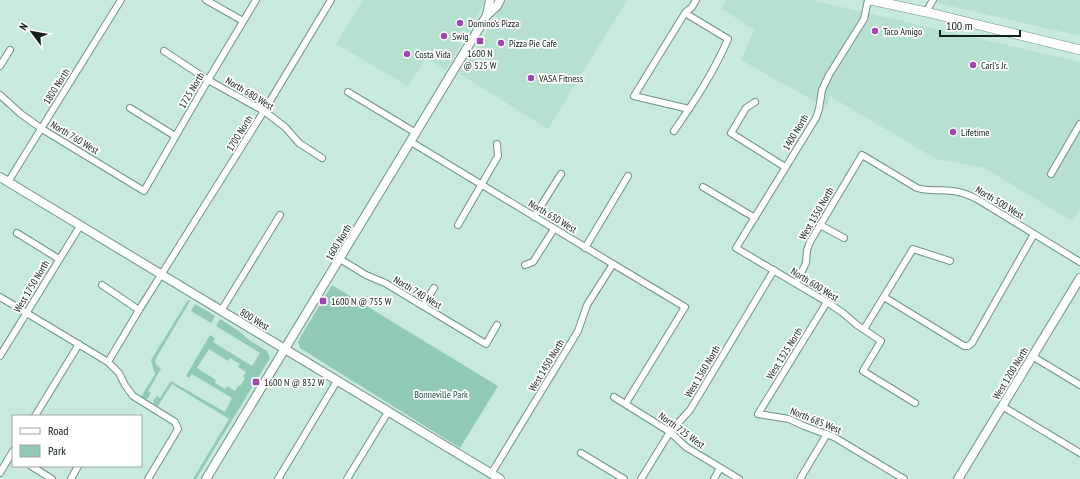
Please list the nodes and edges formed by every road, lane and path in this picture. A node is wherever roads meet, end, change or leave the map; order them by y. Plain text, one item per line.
1 (121, 0) edge
2 (206, 0) edge
3 (256, 0) edge
4 (331, 0) edge
5 (490, 0) edge
6 (500, 0) edge
7 (696, 0) edge
8 (869, 0) edge
9 (933, 0) edge
10 (926, 12) junction
11 (685, 13) junction
12 (487, 15) junction
13 (243, 22) junction
14 (10, 50) dead end
15 (1080, 50) edge
16 (164, 51) dead end
17 (0, 66) edge
18 (208, 80) junction
19 (348, 92) dead end
20 (0, 95) edge
21 (755, 102) dead end
22 (130, 108) dead end
23 (689, 109) junction
24 (264, 111) junction
25 (1080, 124) edge
26 (42, 129) junction
27 (674, 131) dead end
28 (416, 133) junction
29 (175, 136) junction
30 (411, 142) junction
31 (497, 144) dead end
32 (862, 155) joint
33 (322, 158) dead end
34 (785, 167) junction
35 (561, 174) dead end
36 (1051, 174) dead end
37 (628, 176) dead end
38 (0, 177) edge
39 (8, 182) junction
40 (482, 185) junction
41 (704, 187) dead end
42 (144, 191) joint
43 (280, 215) dead end
44 (534, 217) junction
45 (755, 218) junction
46 (458, 225) dead end
47 (820, 225) junction
48 (80, 226) junction
49 (554, 228) junction
50 (17, 233) dead end
51 (1034, 234) junction
52 (844, 238) dead end
53 (585, 248) junction
54 (736, 248) joint
55 (340, 259) junction
56 (59, 260) junction
57 (950, 261) dead end
58 (1080, 262) edge
59 (525, 264) dead end
60 (613, 264) junction
61 (774, 270) junction
62 (161, 275) junction
63 (1080, 278) edge
64 (796, 283) junction
65 (102, 285) dead end
66 (434, 288) dead end
67 (884, 296) junction
68 (0, 297) edge
69 (827, 302) junction
70 (423, 306) junction
71 (139, 310) junction
72 (221, 311) junction
73 (27, 313) junction
74 (497, 325) dead end
75 (864, 329) junction
76 (79, 344) junction
77 (284, 349) junction
78 (0, 356) edge
79 (1032, 356) junction
80 (108, 362) junction
81 (337, 381) junction
82 (1080, 385) edge
83 (614, 397) dead end
84 (626, 403) junction
85 (915, 403) dead end
86 (1002, 406) junction
87 (388, 412) junction
88 (758, 414) joint
89 (36, 415) edge
90 (670, 432) junction
91 (827, 434) junction
92 (581, 453) dead end
93 (1080, 453) edge
94 (12, 455) edge
95 (33, 467) edge
96 (77, 467) edge
97 (720, 468) junction
98 (0, 473) edge
99 (491, 474) junction
100 (52, 479) edge
101 (71, 479) edge
102 (148, 479) edge
103 (206, 479) edge
104 (278, 479) edge
105 (347, 479) edge
106 (500, 479) edge
107 (624, 479) edge
108 (641, 479) edge
109 (714, 479) edge
110 (739, 479) edge
111 (800, 479) edge
112 (904, 479) edge
113 (958, 479) edge

1 - 26 street, 1800 North
2 - 13 street
3 - 13 street, 1725 North
4 - 24 street, 1700 North
5 - 12 street, 1600 North
6 - 12 street, 1600 North
7 - 11 street
8 - 10 main road
8 - 34 street, 1400 North
9 - 10 street
10 - 15 main road
11 - 23 street
11 - 23 street
12 - 28 street, 1600 North
13 - 18 street, 1725 North
14 - 17 street
16 - 18 street, North 680 West
18 - 24 street, North 680 West
18 - 29 street, 1725 North
19 - 28 street
20 - 26 street, North 760 West
21 - 34 street
22 - 29 street
23 - 27 street
24 - 33 street, North 680 West
24 - 62 street, 1700 North
25 - 36 street
26 - 39 street, 1800 North
26 - 42 street, North 760 West
28 - 30 street, 1600 North
29 - 42 street, 1725 North
30 - 40 street, North 650 West
30 - 55 street, 1600 North
31 - 40 street
32 - 47 street, West 1350 North
32 - 51 street, North 500 West
34 - 45 street, 1400 North
35 - 44 street
37 - 53 street
38 - 39 street, 800 West
39 - 48 street, 800 West
40 - 44 street, North 650 West
40 - 46 street
41 - 45 street
43 - 72 street
44 - 49 street, North 650 West
45 - 54 street, 1400 North
47 - 52 street
47 - 64 street, West 1350 North
48 - 56 street, West 1750 North
48 - 62 street, 800 West
49 - 53 street, North 650 West
49 - 59 street
50 - 56 street
51 - 58 street, North 500 West
51 - 67 street
53 - 60 street, North 650 West
54 - 61 street, North 600 West
55 - 70 street, North 740 West
55 - 77 street, 1600 North
56 - 73 street, West 1750 North
57 - 67 street
60 - 84 street, North 650 West
60 - 99 street, West 1450 North
61 - 64 street, North 600 West
61 - 90 street, West 1360 North
62 - 71 street, 1700 North
62 - 72 street, 800 West
63 - 79 street, West 1200 North
64 - 69 street, North 600 West
65 - 71 street
66 - 70 street
67 - 75 street
68 - 73 street
69 - 75 street, North 600 West
69 - 88 street, West 1325 North
70 - 74 street, North 740 West
71 - 80 street, 1700 North
72 - 77 street, 800 West
73 - 76 street
73 - 78 street, West 1750 North
75 - 85 street, North 600 West
76 - 80 street
76 - 89 street
77 - 81 street, 800 West
77 - 103 street, 1600 North
79 - 82 street
79 - 86 street, West 1200 North
80 - 102 street
81 - 87 street, 800 West
81 - 104 street
83 - 84 street, North 725 West
84 - 90 street, North 725 West
86 - 93 street
86 - 113 street, West 1200 North
87 - 99 street, 800 West
87 - 105 street
88 - 91 street, North 685 West
90 - 97 street, North 725 West
90 - 108 street, West 1360 North
91 - 111 street
91 - 112 street, North 685 West
92 - 107 street
94 - 98 street
95 - 100 street
96 - 101 street
97 - 109 street
97 - 110 street, North 725 West
99 - 106 street, 800 West

